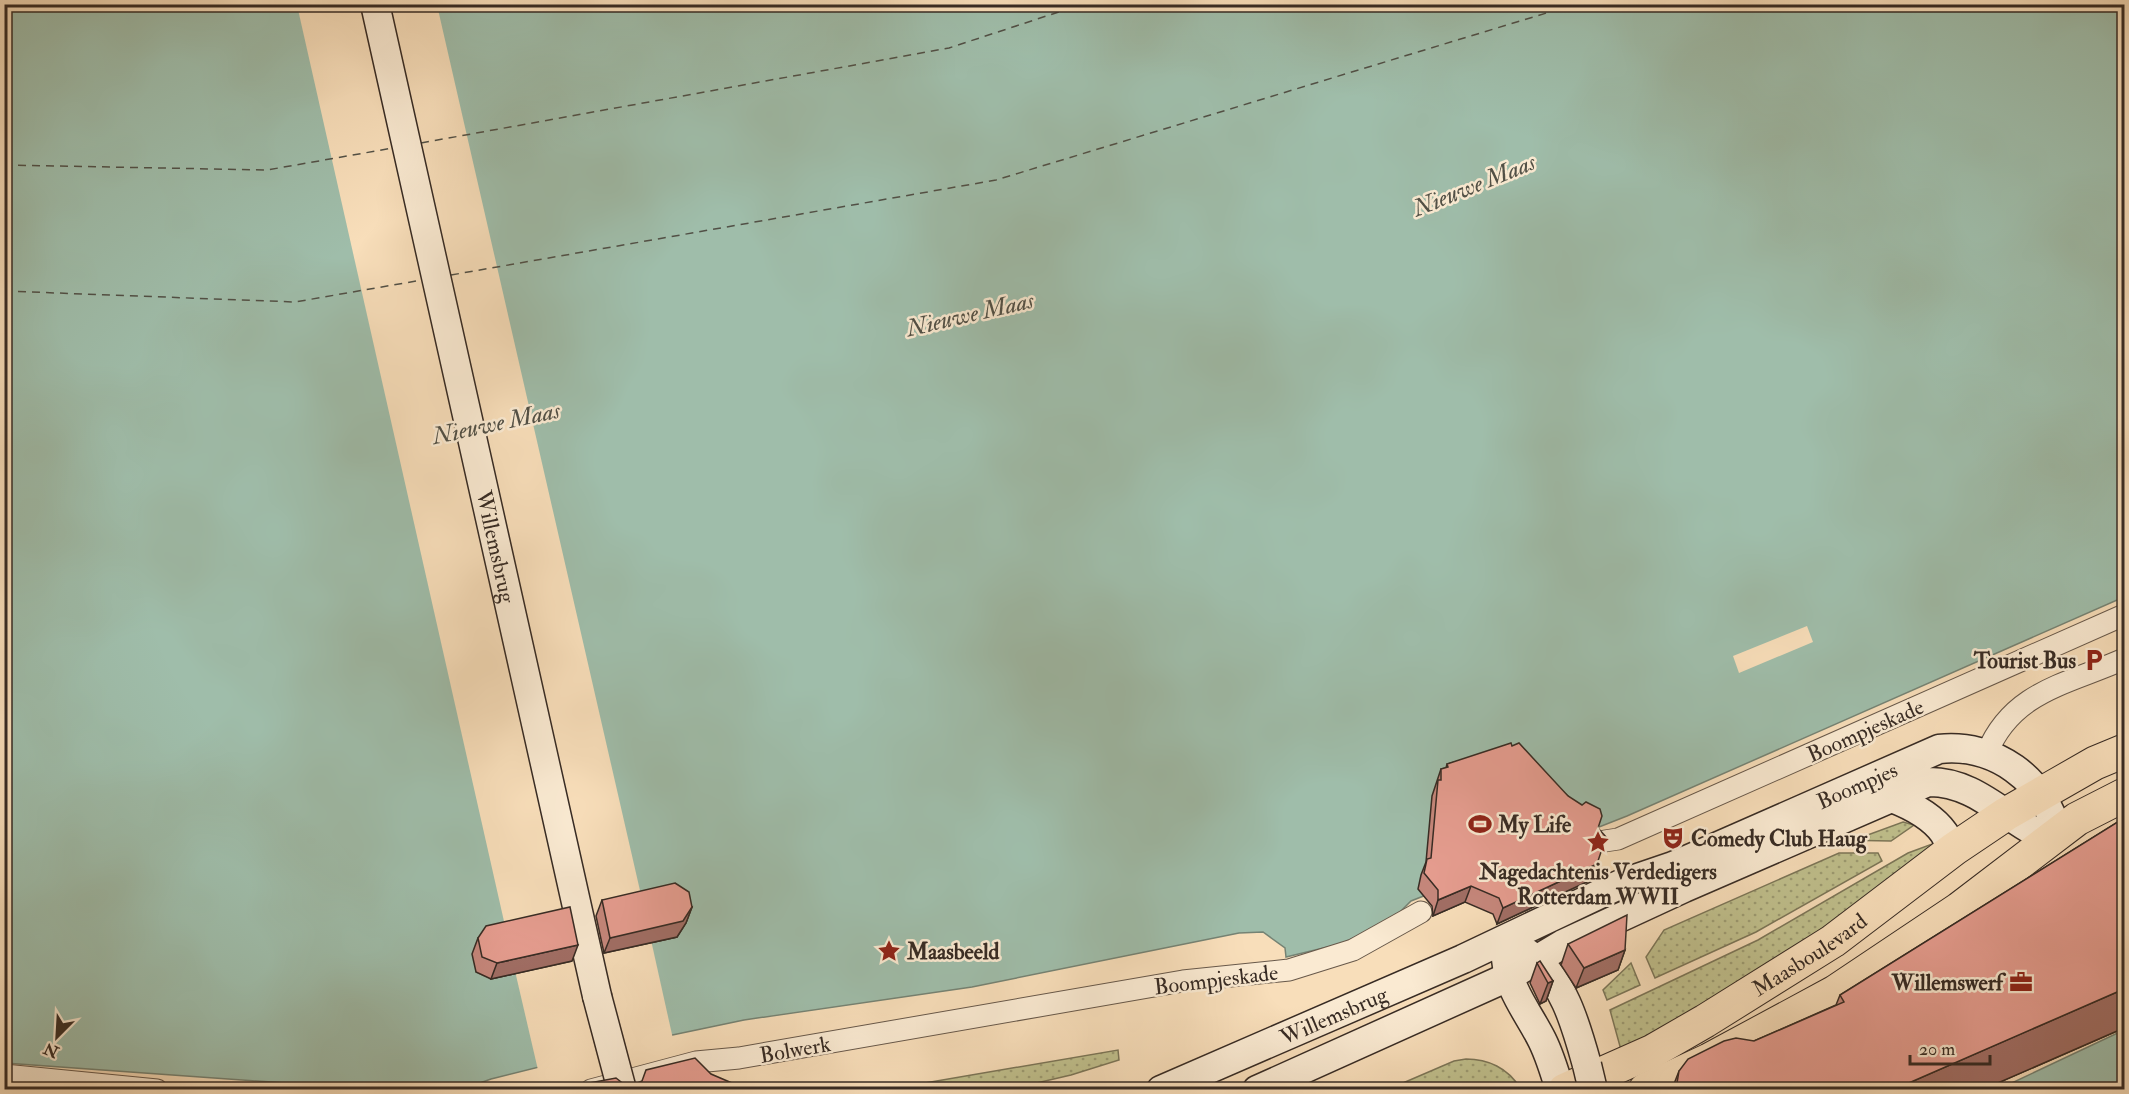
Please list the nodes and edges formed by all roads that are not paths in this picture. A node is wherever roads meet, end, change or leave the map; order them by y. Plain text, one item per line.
1 (375, 4) edge
2 (2124, 615) edge
3 (2124, 659) edge
4 (2124, 751) edge
5 (1987, 753) junction
6 (2038, 794) junction
7 (2124, 795) edge
8 (1892, 798) junction
9 (2006, 814) junction
10 (2057, 833) junction
11 (1605, 841) edge
12 (1954, 849) junction
13 (1421, 912) dead end
14 (1505, 939) junction
15 (1535, 959) junction
16 (1508, 977) junction
17 (1000, 1014) joint
18 (4, 1075) edge
19 (1590, 1077) edge
20 (1561, 1086) edge
21 (157, 1089) edge
22 (591, 1089) edge
23 (622, 1089) edge
24 (1161, 1089) edge
25 (1257, 1089) edge
26 (1645, 1089) edge

1 - 23 main road, Willemsbrug, bridge
2 - 11 street, Boompjeskade
3 - 5 street
4 - 6 main road
5 - 6 main road, Boompjes
5 - 14 main road, Boompjes
6 - 9 main road, Maasboulevard
6 - 10 main road, Boompjes
7 - 10 main road
8 - 9 main road, Boompjes
8 - 12 main road, Boompjes
8 - 15 main road, Boompjes
9 - 10 main road, Boompjes
9 - 12 main road, Maasboulevard
10 - 26 main road, Maasboulevard
12 - 20 main road, Maasboulevard
13 - 17 street, Boompjeskade
14 - 15 main road
14 - 16 main road
14 - 24 main road, Willemsbrug
15 - 16 main road, Willemsbrug
15 - 19 main road
16 - 20 main road
16 - 25 main road, Willemsbrug
17 - 22 street, Bolwerk
18 - 21 street

